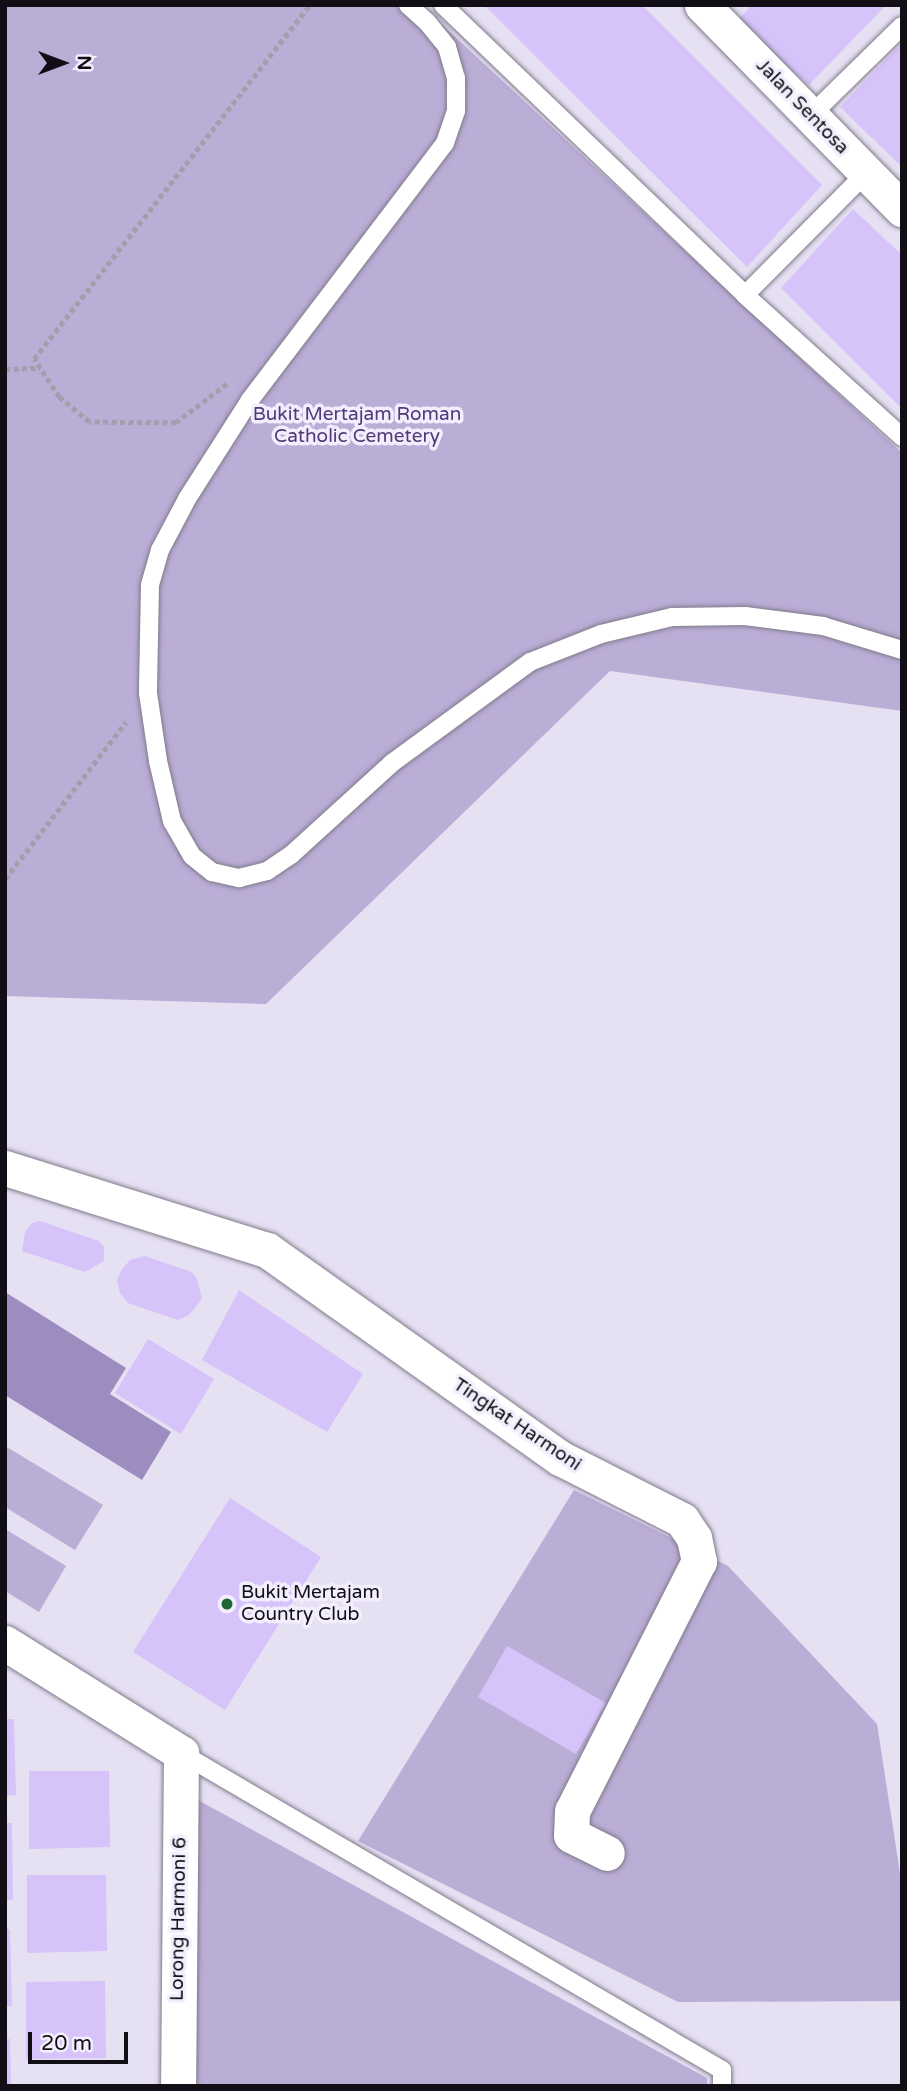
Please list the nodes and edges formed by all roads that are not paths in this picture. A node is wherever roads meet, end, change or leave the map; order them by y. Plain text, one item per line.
1 (408, 5) edge
2 (443, 5) edge
3 (704, 6) edge
4 (902, 26) edge
5 (810, 116) junction
6 (866, 173) junction
7 (902, 209) edge
8 (745, 295) junction
9 (902, 437) edge
10 (902, 650) edge
11 (5, 1168) edge
12 (5, 1643) edge
13 (181, 1753) junction
14 (607, 1853) dead end
15 (178, 2086) edge
16 (722, 2086) edge

1 - 10 lane
2 - 8 lane
3 - 5 street, Jalan Sentosa
4 - 5 lane
5 - 6 street, Jalan Sentosa
6 - 7 street, Jalan Sentosa
6 - 8 lane
8 - 9 lane
11 - 14 street, Tingkat Harmoni
12 - 13 street
13 - 15 street, Lorong Harmoni 6
13 - 16 lane

